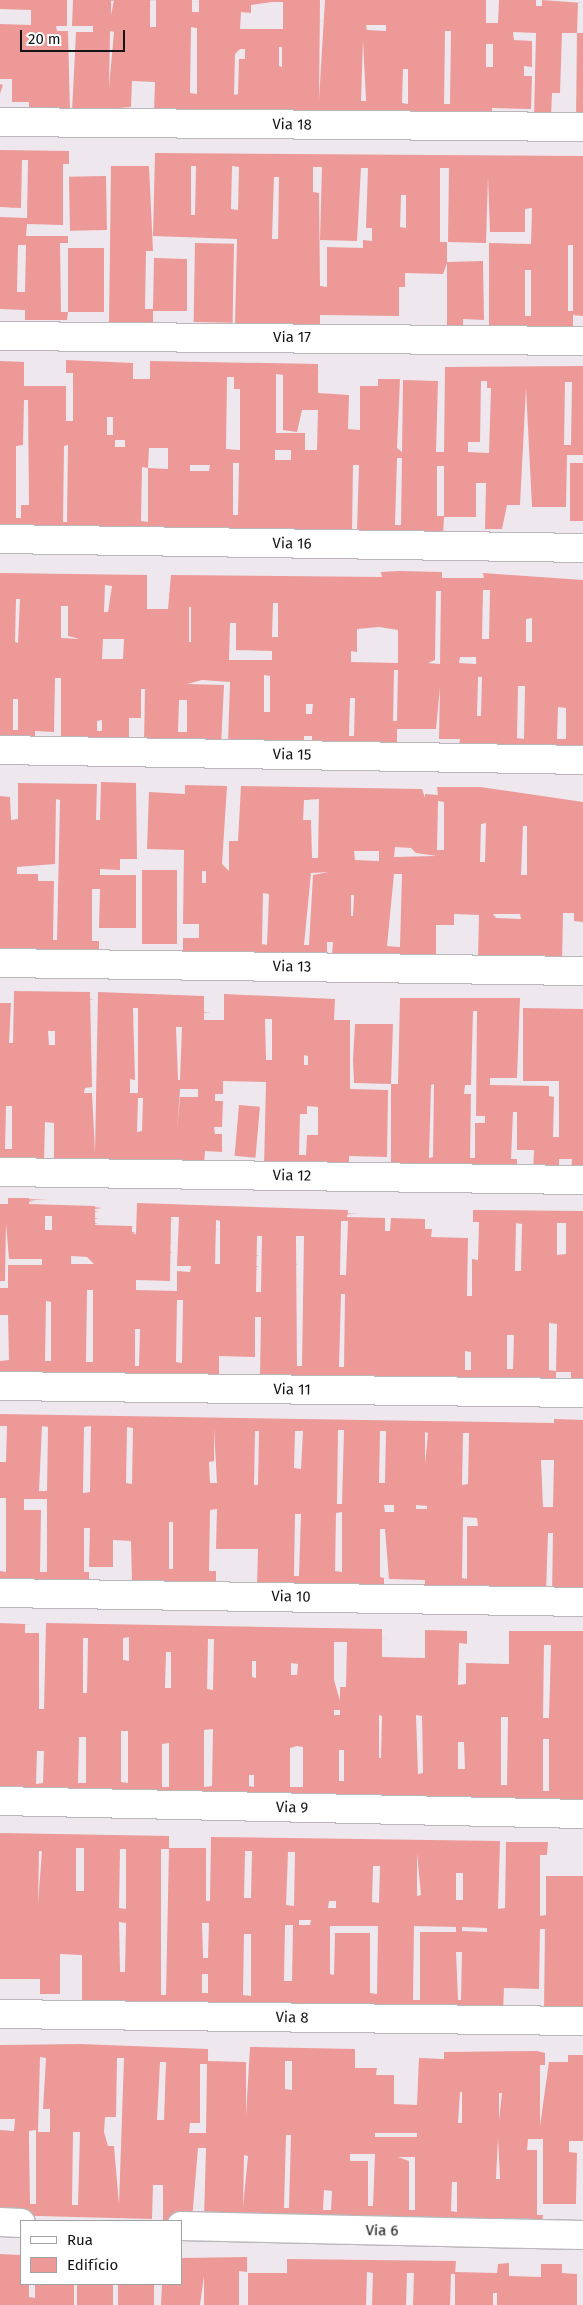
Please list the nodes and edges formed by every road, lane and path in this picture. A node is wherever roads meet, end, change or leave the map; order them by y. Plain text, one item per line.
1 (0, 122) edge
2 (583, 127) edge
3 (0, 336) edge
4 (583, 341) edge
5 (0, 540) edge
6 (583, 548) edge
7 (0, 750) edge
8 (583, 760) edge
9 (0, 963) edge
10 (583, 970) edge
11 (0, 1172) edge
12 (583, 1180) edge
13 (0, 1386) edge
14 (583, 1394) edge
15 (0, 1593) edge
16 (583, 1602) edge
17 (0, 1801) edge
18 (583, 1814) edge
19 (0, 2014) edge
20 (583, 2021) edge
21 (0, 2222) edge
22 (20, 2223) edge
23 (182, 2226) edge
24 (583, 2235) edge

1 - 2 street, Via 18
3 - 4 street, Via 17
5 - 6 street, Via 16
7 - 8 street, Via 15
9 - 10 street, Via 13
11 - 12 street, Via 12
13 - 14 street, Via 11
15 - 16 street, Via 10
17 - 18 street, Via 9
19 - 20 street, Via 8
21 - 22 street
23 - 24 street, Via 6

